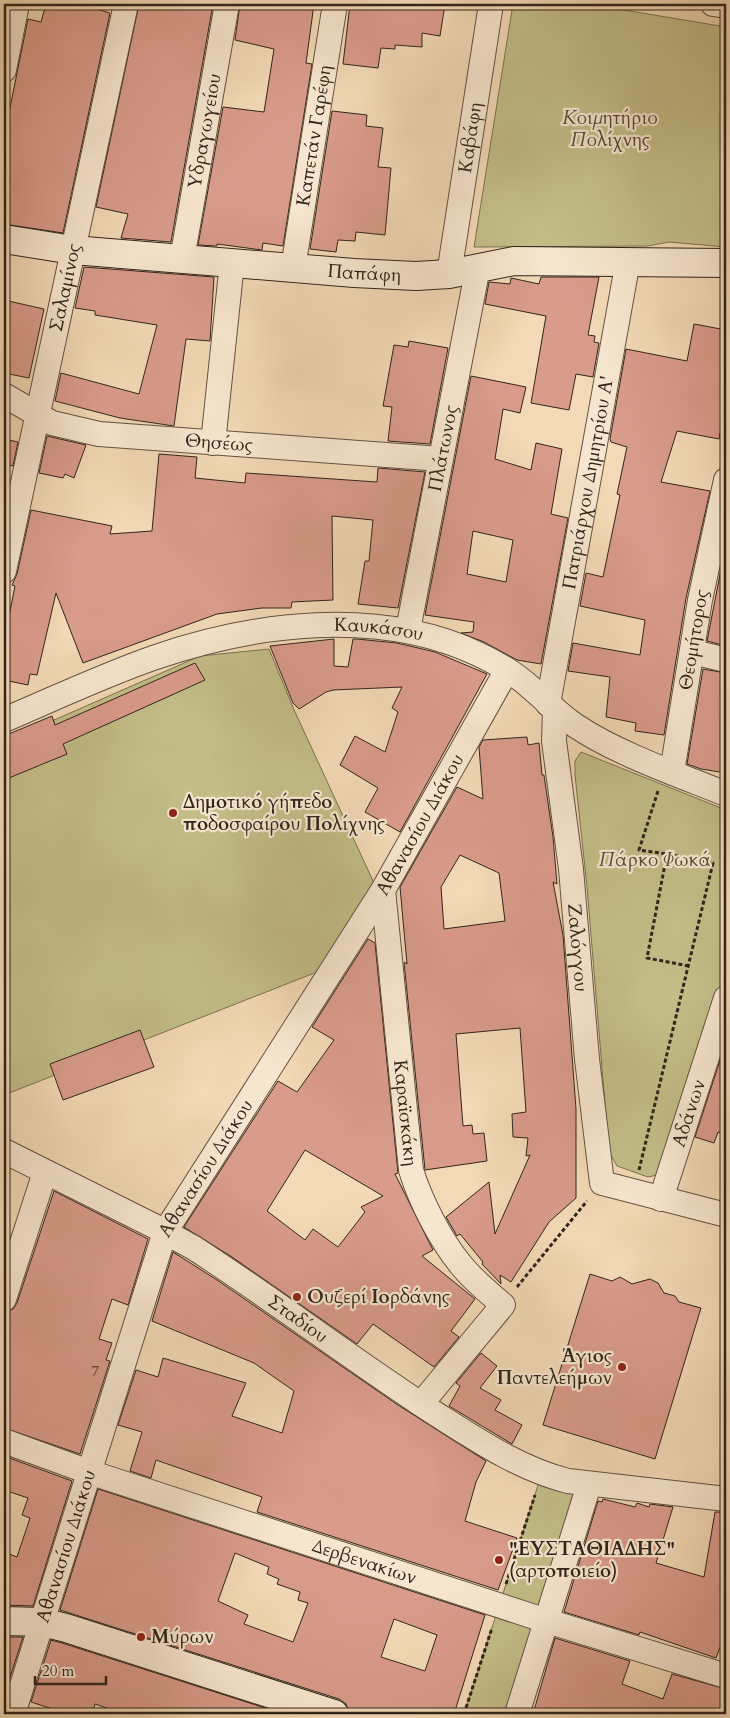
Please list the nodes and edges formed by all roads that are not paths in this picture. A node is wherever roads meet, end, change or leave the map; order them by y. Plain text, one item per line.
1 (17, 4) edge
2 (126, 4) edge
3 (227, 4) edge
4 (335, 4) edge
5 (491, 4) edge
6 (4, 70) edge
7 (4, 239) edge
8 (73, 250) junction
9 (182, 259) junction
10 (628, 260) junction
11 (726, 262) edge
12 (232, 263) junction
13 (478, 267) junction
14 (293, 268) junction
15 (448, 274) junction
16 (4, 395) edge
17 (37, 415) junction
18 (213, 442) junction
19 (441, 459) junction
20 (726, 480) edge
21 (720, 535) edge
22 (4, 571) edge
23 (408, 630) junction
24 (693, 652) junction
25 (726, 660) edge
26 (507, 670) junction
27 (552, 707) junction
28 (4, 720) edge
29 (666, 778) junction
30 (726, 794) edge
31 (383, 890) junction
32 (726, 998) edge
33 (4, 1152) edge
34 (45, 1172) junction
35 (662, 1199) junction
36 (726, 1215) edge
37 (165, 1232) junction
38 (4, 1299) edge
39 (421, 1404) junction
40 (4, 1440) edge
41 (89, 1472) junction
42 (590, 1485) junction
43 (726, 1499) edge
44 (4, 1621) edge
45 (547, 1621) junction
46 (42, 1622) junction
47 (726, 1676) edge
48 (12, 1714) edge
49 (334, 1714) edge
50 (517, 1714) edge

1 - 6 street
2 - 8 street, Σαλαμίνος
3 - 9 street, Υδραγωγείου
4 - 14 street, Καπετάν Γαρέφη
5 - 15 street, Καβάφη
7 - 8 street, Παπάφη
8 - 9 street, Παπάφη
8 - 17 street, Σαλαμίνος
9 - 12 street, Παπάφη
10 - 11 street, Παπάφη
10 - 13 street, Παπάφη
10 - 27 street, Πατριάρχου Δημητρίου Α'
12 - 14 street, Παπάφη
12 - 18 street
13 - 15 street, Παπάφη
13 - 19 street, Πλάτωνος
14 - 15 street, Παπάφη
16 - 17 street, Θησέως
17 - 18 street, Θησέως
17 - 22 street, Σαλαμίνος
18 - 19 street, Θησέως
19 - 23 street, Πλάτωνος
20 - 21 street, Θεομήτορος
21 - 24 street, Θεομήτορος
23 - 26 street, Καυκάσου
23 - 28 street, Καυκάσου
24 - 25 street
24 - 29 street, Θεομήτορος
26 - 27 street, Καυκάσου
26 - 31 street, Αθανασίου Διάκου
27 - 29 street, Καυκάσου
27 - 35 street, Ζαλόγγου
29 - 30 street, Καυκάσου
31 - 37 street, Αθανασίου Διάκου
31 - 39 street, Καραϊσκάκη
32 - 35 street, Αδάνων
33 - 34 street, Σταδίου
34 - 37 street, Σταδίου
34 - 38 street
35 - 36 street
37 - 39 street, Σταδίου
37 - 41 street, Αθανασίου Διάκου
39 - 42 street, Σταδίου
40 - 41 street, Δερβενακίων
41 - 45 street, Δερβενακίων
41 - 46 street, Αθανασίου Διάκου
42 - 43 street, Σταδίου
42 - 45 street
44 - 46 street
45 - 47 street, Δερβενακίων
45 - 50 street
46 - 48 street, Αθανασίου Διάκου
46 - 49 street

